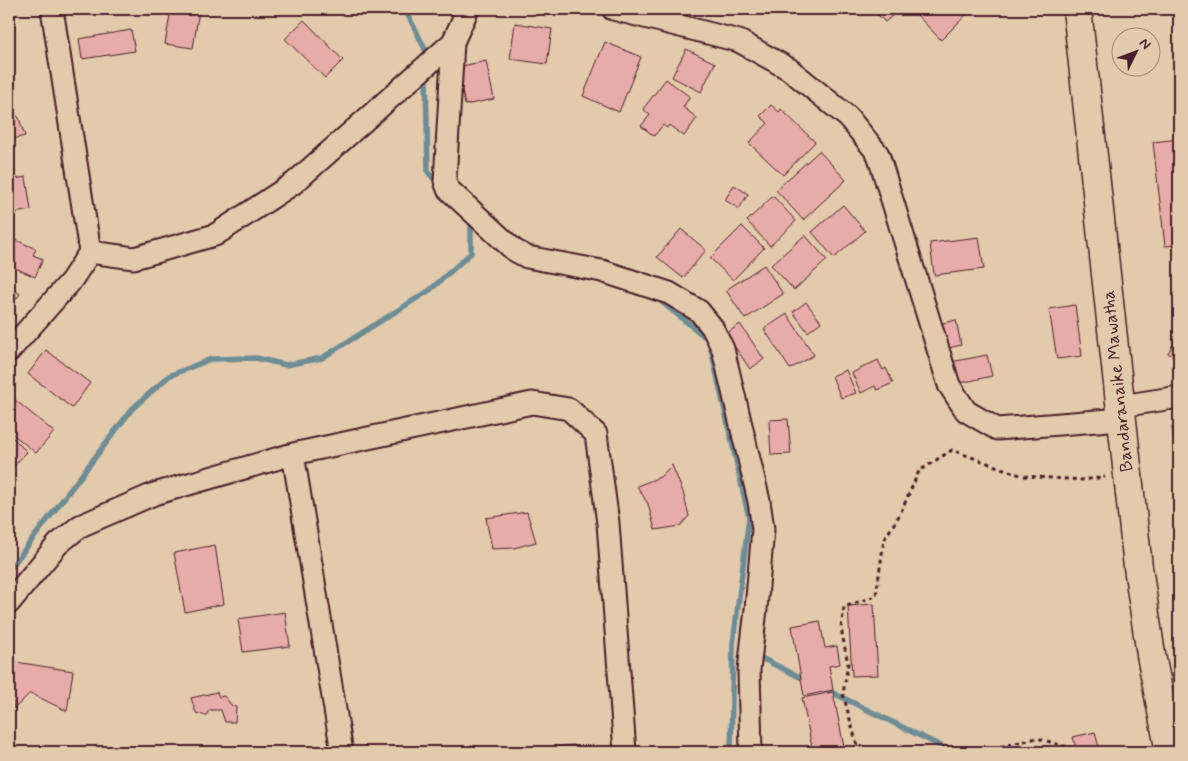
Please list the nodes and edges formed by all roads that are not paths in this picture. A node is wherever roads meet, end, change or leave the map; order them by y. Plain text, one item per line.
1 (52, 9) edge
2 (468, 9) edge
3 (612, 9) edge
4 (1076, 9) edge
5 (453, 42) junction
6 (90, 252) junction
7 (9, 351) edge
8 (1179, 397) edge
9 (1122, 412) junction
10 (293, 454) junction
11 (9, 603) edge
12 (342, 752) edge
13 (624, 752) edge
14 (751, 752) edge
15 (1170, 752) edge

1 - 6 street
2 - 5 street
3 - 9 street
4 - 9 highway, Bandaranaike Mawatha
5 - 6 street
5 - 14 street
6 - 7 street
8 - 9 street
9 - 15 highway, Bandaranaike Mawatha
10 - 11 street
10 - 12 street
10 - 13 street

